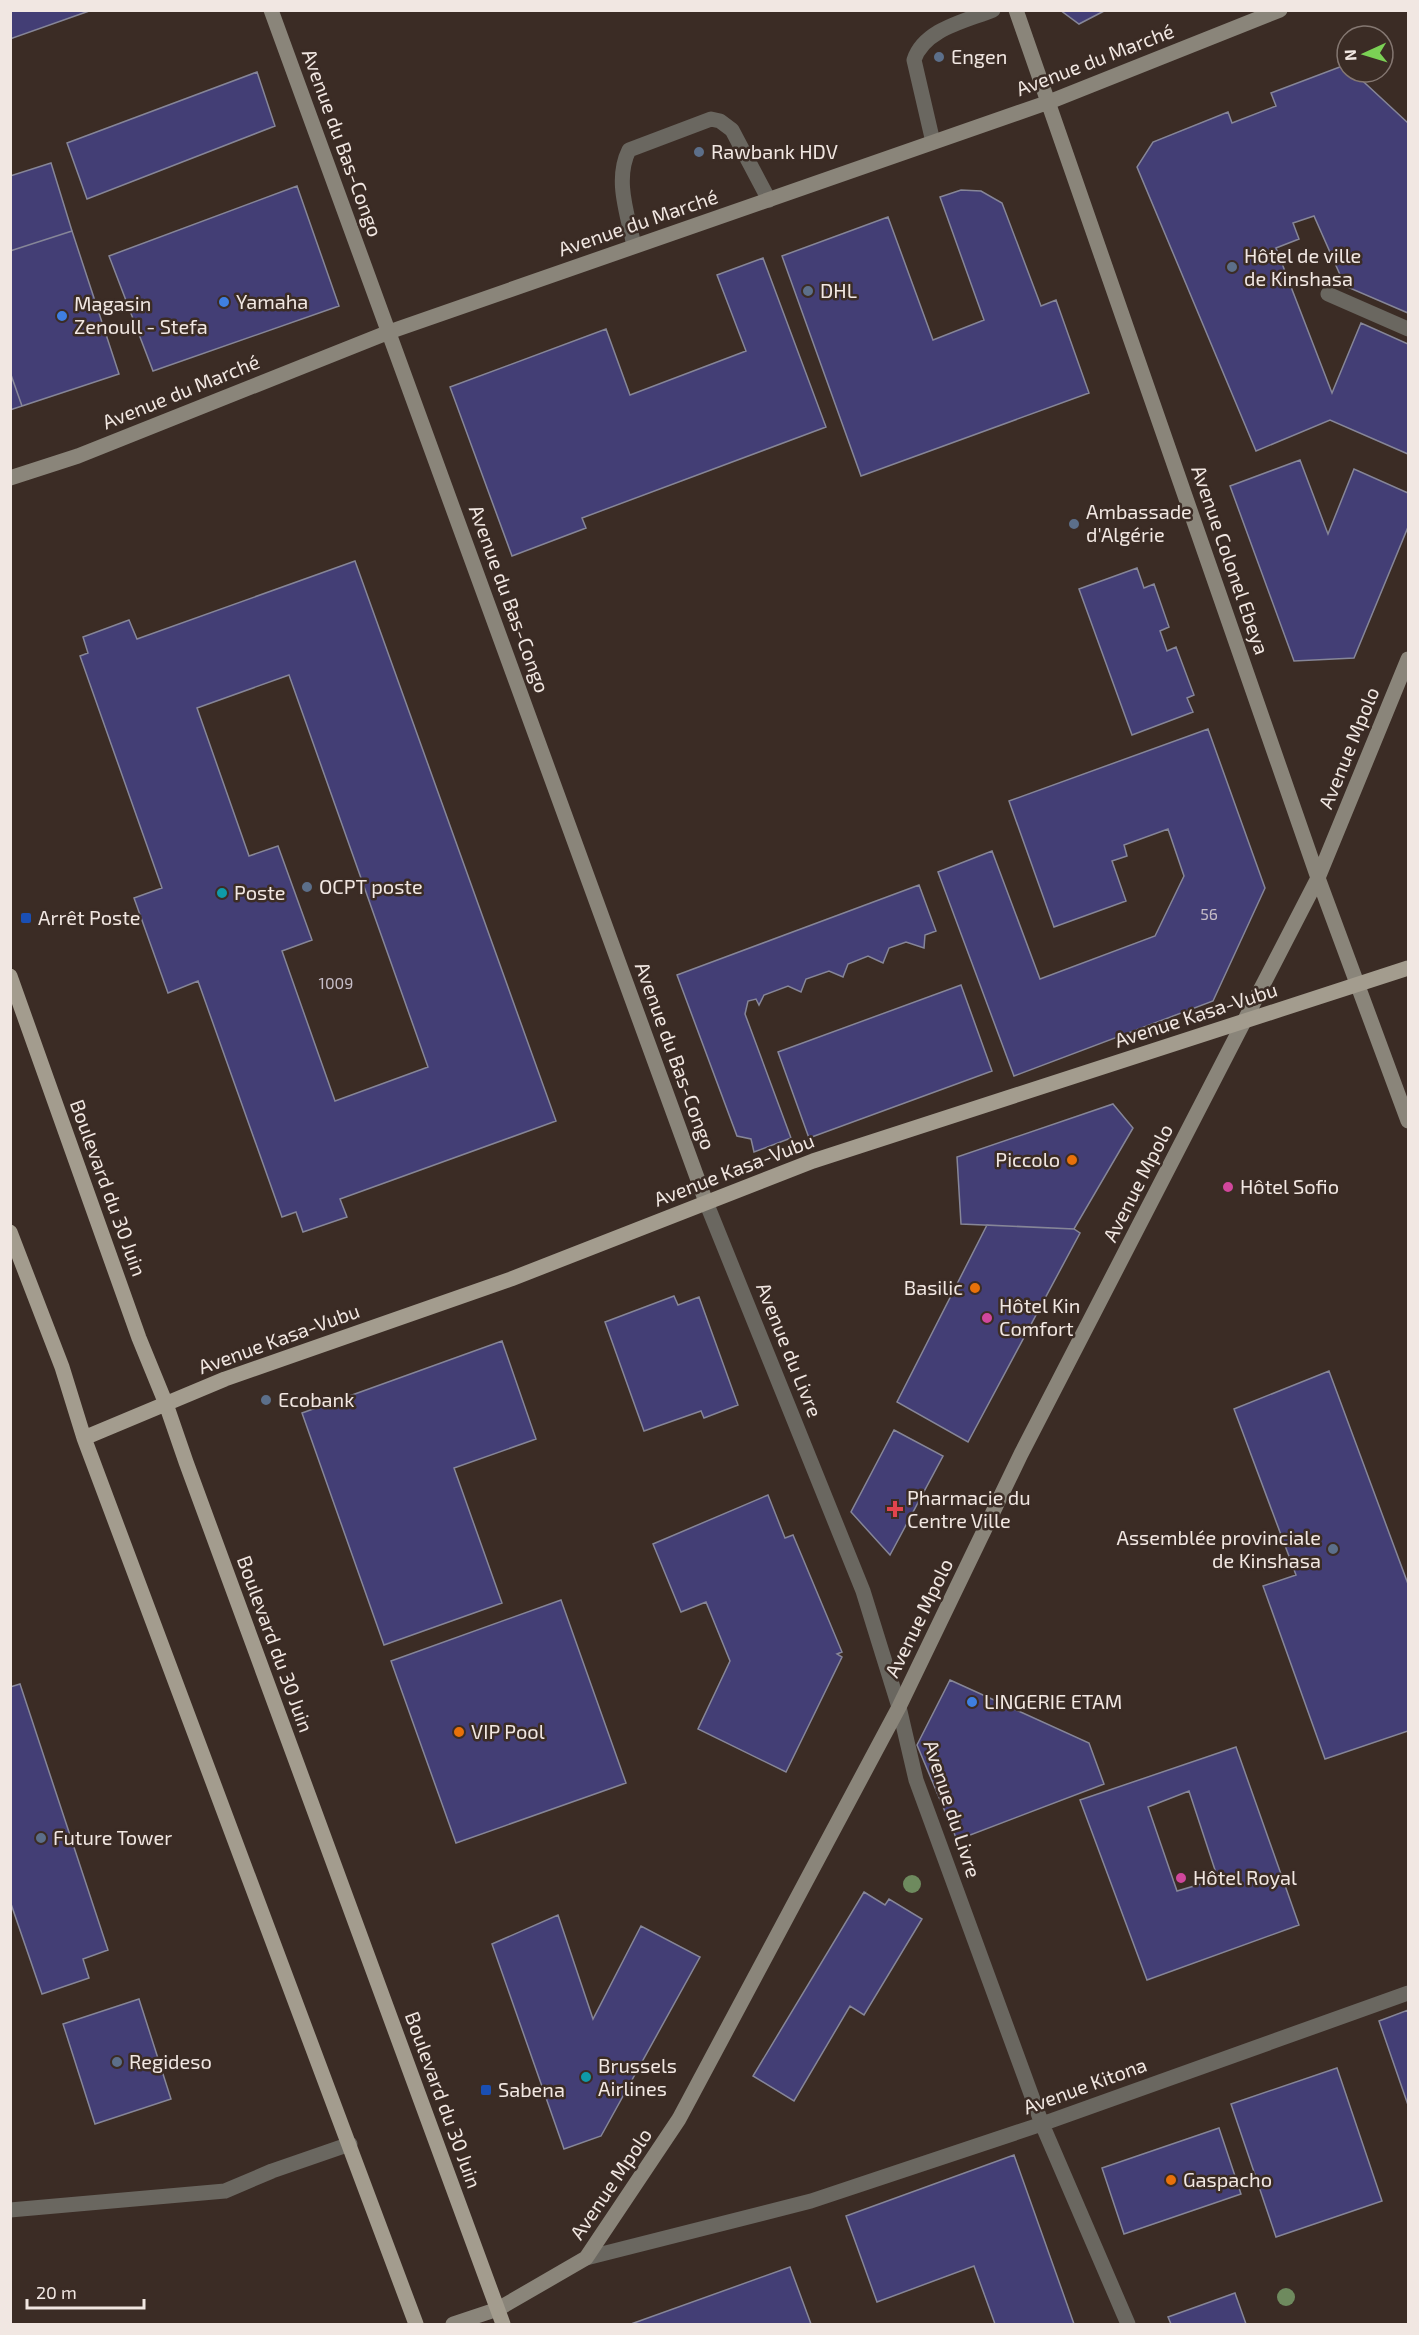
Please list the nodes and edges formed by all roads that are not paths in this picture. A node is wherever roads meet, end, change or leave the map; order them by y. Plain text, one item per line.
1 (271, 10) edge
2 (993, 10) edge
3 (1016, 10) edge
4 (1280, 10) edge
5 (1049, 102) junction
6 (933, 142) junction
7 (769, 200) junction
8 (634, 246) junction
9 (1328, 294) dead end
10 (1408, 329) edge
11 (389, 332) junction
12 (10, 478) edge
13 (1408, 658) edge
14 (1318, 878) junction
15 (1408, 968) edge
16 (10, 976) edge
17 (1358, 984) junction
18 (1246, 1021) junction
19 (1408, 1121) edge
20 (706, 1202) junction
21 (10, 1232) edge
22 (166, 1404) junction
23 (84, 1438) junction
24 (900, 1707) junction
25 (1408, 1993) edge
26 (1042, 2124) junction
27 (350, 2144) junction
28 (10, 2210) edge
29 (586, 2258) junction
30 (498, 2309) junction
31 (416, 2325) edge
32 (453, 2325) edge
33 (503, 2325) edge
34 (1128, 2325) edge

1 - 11 street, Avenue du Bas-Congo
2 - 6 street
3 - 5 street, Avenue Colonel Ebeya
4 - 5 street, Avenue du Marché
5 - 6 street, Avenue du Marché
5 - 14 street, Avenue Colonel Ebeya
6 - 7 street, Avenue du Marché
7 - 8 street, Avenue du Marché
7 - 8 street
8 - 11 street, Avenue du Marché
9 - 10 street
11 - 12 street, Avenue du Marché
11 - 20 street, Avenue du Bas-Congo
13 - 14 street, Avenue Mpolo
14 - 17 street, Avenue Colonel Ebeya
14 - 18 street, Avenue Mpolo
15 - 17 main road, Avenue Kasa-Vubu
16 - 22 main road, Boulevard du 30 Juin
17 - 18 main road, Avenue Kasa-Vubu
17 - 19 street, Avenue Colonel Ebeya
18 - 20 main road, Avenue Kasa-Vubu
18 - 24 street, Avenue Mpolo
20 - 22 main road, Avenue Kasa-Vubu
20 - 24 street, Avenue du Livre
21 - 23 main road
22 - 23 main road, Avenue Kasa-Vubu
22 - 30 main road, Boulevard du 30 Juin
23 - 27 main road
24 - 26 street, Avenue du Livre
24 - 29 street, Avenue Mpolo
25 - 26 street, Avenue Kitona
26 - 29 street, Avenue Kitona
26 - 34 street, Avenue du Livre
27 - 28 street
27 - 31 main road
29 - 30 street, Avenue Mpolo
30 - 32 street, Avenue Mpolo
30 - 33 main road, Boulevard du 30 Juin

